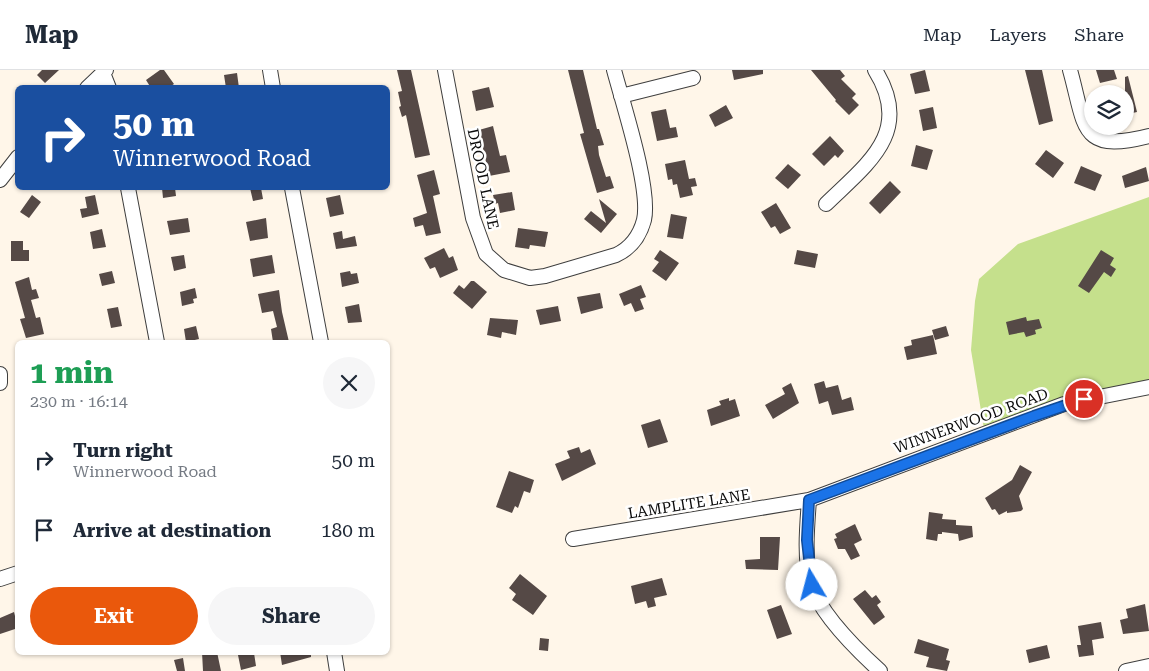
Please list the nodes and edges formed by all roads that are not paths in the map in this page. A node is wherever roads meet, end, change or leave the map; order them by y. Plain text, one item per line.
1 (270, 70) edge
2 (445, 70) edge
3 (614, 70) edge
4 (875, 70) edge
5 (1070, 70) edge
6 (105, 72) edge
7 (693, 78) dead end
8 (90, 85) edge
9 (108, 85) edge
10 (272, 85) edge
11 (621, 96) junction
12 (1149, 136) edge
13 (15, 161) edge
14 (0, 180) edge
15 (128, 190) edge
16 (292, 190) edge
17 (826, 204) dead end
18 (157, 340) edge
19 (321, 340) edge
20 (0, 374) edge
21 (0, 383) edge
22 (1149, 387) edge
23 (809, 500) junction
24 (573, 539) dead end
25 (15, 574) edge
26 (0, 579) edge
27 (334, 655) edge
28 (1149, 666) edge
29 (337, 671) edge
30 (880, 671) edge
31 (1126, 671) edge

1 - 10 street
2 - 11 street, DROOD LANE
3 - 11 street, DROOD LANE
4 - 17 street
5 - 12 street
6 - 8 street
6 - 9 street
7 - 11 street
13 - 14 street
15 - 18 street
16 - 19 street
20 - 21 street
22 - 23 street, WINNERWOOD ROAD
23 - 24 street, LAMPLITE LANE
23 - 30 street
25 - 26 street
27 - 29 street
28 - 31 street

